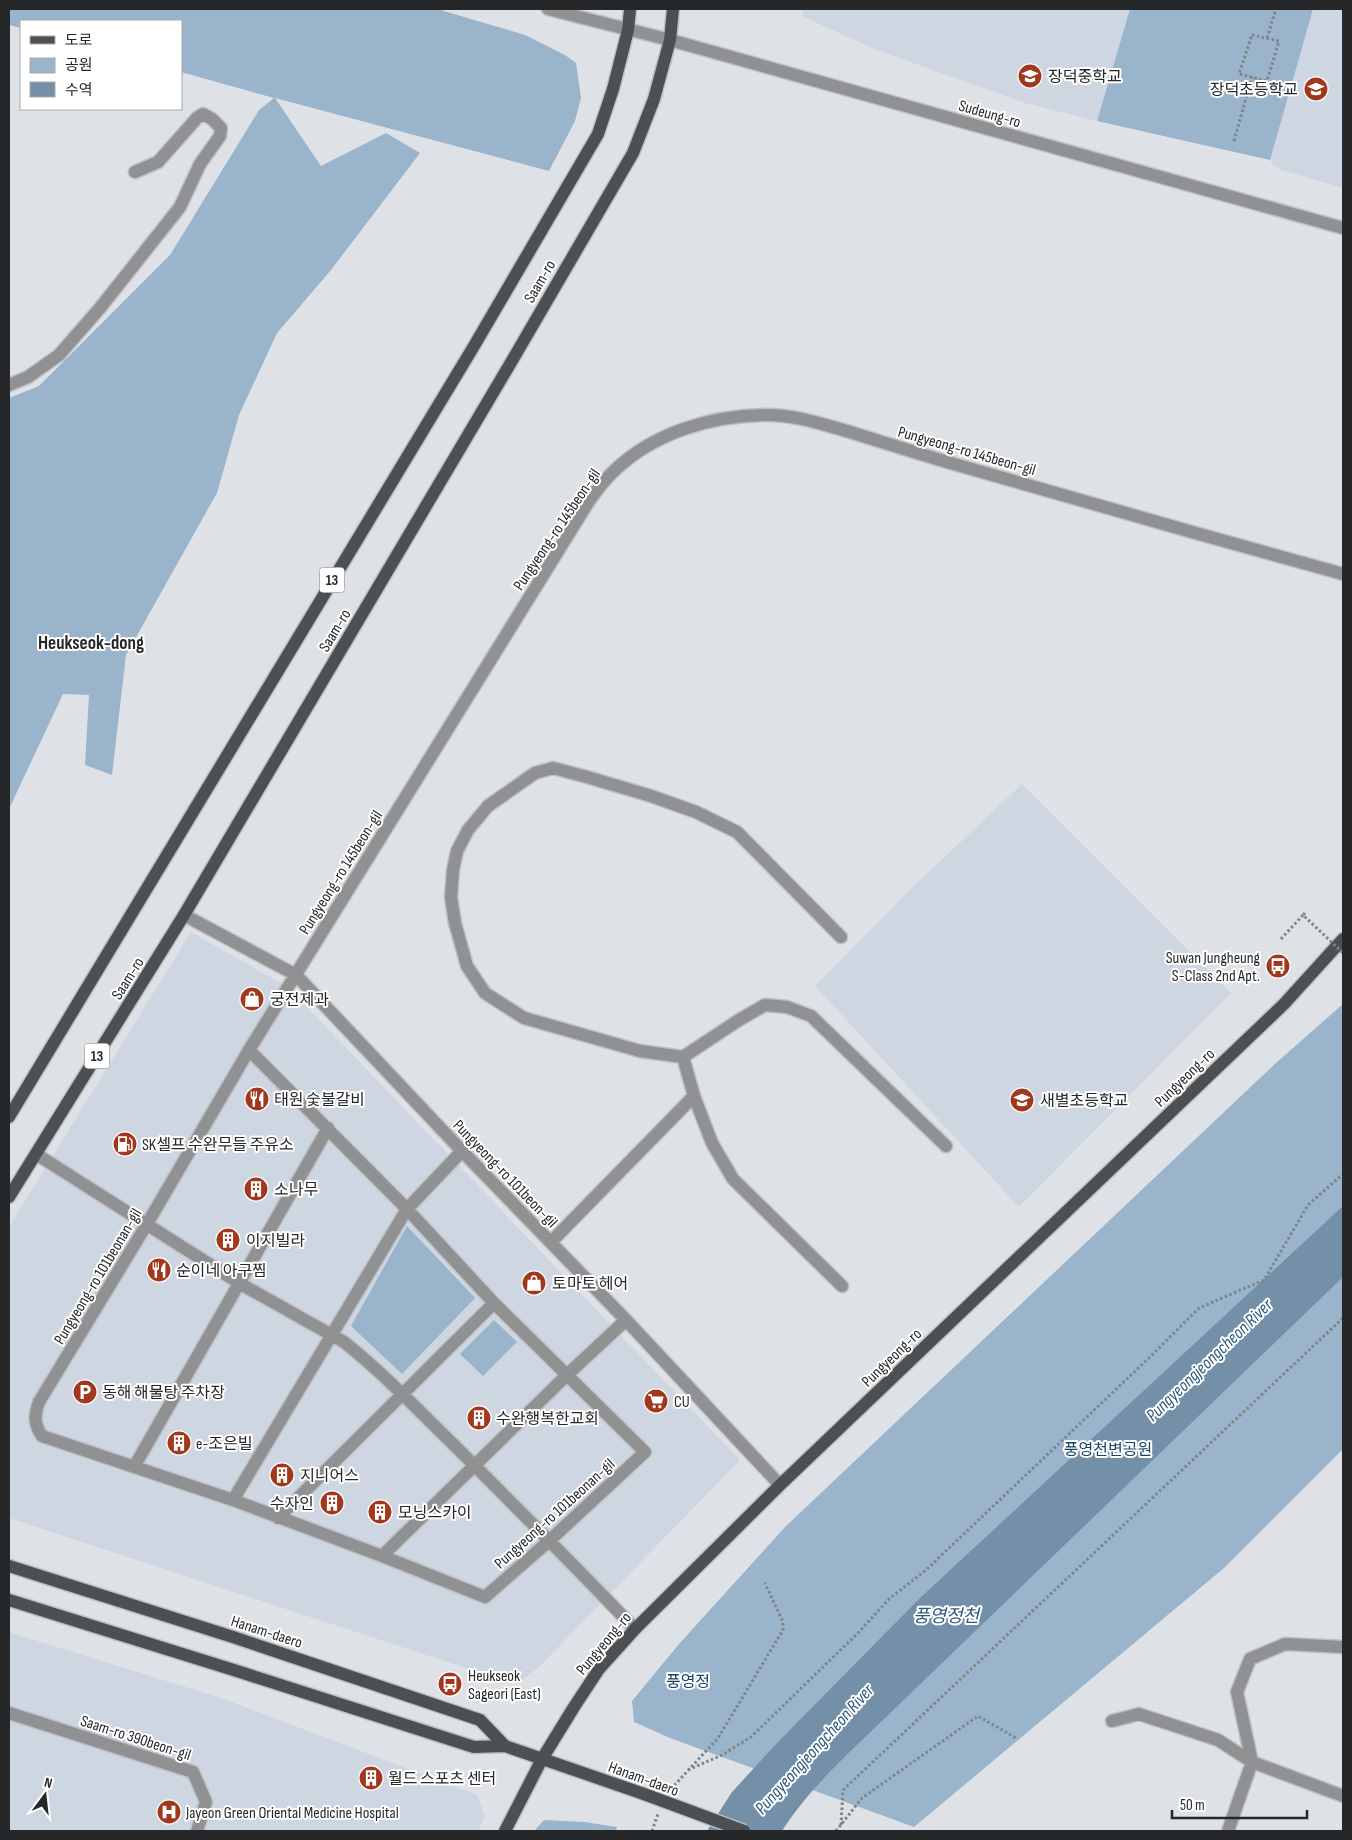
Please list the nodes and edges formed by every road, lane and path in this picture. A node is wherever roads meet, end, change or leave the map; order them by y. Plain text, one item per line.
1 (548, 9) edge
2 (630, 9) edge
3 (673, 9) edge
4 (1276, 9) edge
5 (628, 30) junction
6 (1267, 38) junction
7 (670, 40) junction
8 (1252, 77) junction
9 (1234, 141) dead end
10 (135, 172) dead end
11 (1343, 228) edge
12 (9, 385) edge
13 (1343, 574) edge
14 (184, 915) junction
15 (841, 937) dead end
16 (1281, 939) dead end
17 (1343, 939) edge
18 (1343, 952) edge
19 (296, 975) junction
20 (249, 1050) junction
21 (684, 1057) junction
22 (694, 1096) junction
23 (9, 1117) edge
24 (328, 1128) junction
25 (946, 1146) dead end
26 (462, 1151) junction
27 (36, 1154) junction
28 (1343, 1174) edge
29 (9, 1197) edge
30 (407, 1209) junction
31 (147, 1224) junction
32 (551, 1242) junction
33 (239, 1282) junction
34 (842, 1286) dead end
35 (494, 1303) junction
36 (1343, 1318) edge
37 (626, 1320) junction
38 (331, 1336) junction
39 (568, 1374) junction
40 (402, 1394) junction
41 (475, 1466) junction
42 (134, 1467) junction
43 (780, 1485) junction
44 (233, 1500) junction
45 (278, 1518) junction
46 (550, 1541) junction
47 (382, 1556) junction
48 (9, 1558) edge
49 (9, 1566) edge
50 (33, 1574) junction
51 (765, 1583) dead end
52 (9, 1600) edge
53 (635, 1628) junction
54 (1343, 1647) edge
55 (9, 1712) edge
56 (1112, 1721) dead end
57 (1016, 1738) dead end
58 (505, 1746) junction
59 (542, 1759) junction
60 (1252, 1762) junction
61 (688, 1770) junction
62 (666, 1795) dead end
63 (1343, 1796) edge
64 (841, 1825) junction
65 (197, 1831) edge
66 (505, 1831) edge
67 (744, 1831) edge
68 (836, 1831) edge
69 (1228, 1831) edge

1 - 5 street, Sudeung-ro
2 - 5 main road, Saam-ro / 13
3 - 7 main road, Saam-ro / 13
4 - 6 path
5 - 7 street, Sudeung-ro
5 - 23 main road, Saam-ro / 13
6 - 8 path
6 - 8 path
7 - 11 street, Sudeung-ro
7 - 14 main road, Saam-ro / 13
8 - 9 path
10 - 12 street
13 - 19 street, Pungyeong-ro 145beon-gil
14 - 19 street, Pungyeong-ro 101beon-gil
14 - 27 main road, Saam-ro / 13
15 - 21 street
16 - 18 path, bridge
17 - 43 main road, Pungyeong-ro
19 - 20 street, Pungyeong-ro 101beonan-gil
19 - 26 street, Pungyeong-ro 101beon-gil
20 - 24 street, Pungyeong-ro 101beonan-gil
20 - 31 street, Pungyeong-ro 101beonan-gil
21 - 22 street
21 - 25 street
22 - 32 street
22 - 34 street
24 - 30 street, Pungyeong-ro 101beonan-gil
24 - 33 street
26 - 30 street
26 - 32 street, Pungyeong-ro 101beon-gil
27 - 29 main road, Saam-ro / 13
27 - 31 street
28 - 61 path
30 - 35 street, Pungyeong-ro 101beonan-gil
30 - 38 street
31 - 33 street
31 - 42 street, Pungyeong-ro 101beonan-gil
32 - 37 street, Pungyeong-ro 101beon-gil
33 - 38 street
33 - 42 street
35 - 39 street, Pungyeong-ro 101beonan-gil
35 - 40 street
36 - 64 path
37 - 39 street
37 - 43 street, Pungyeong-ro 101beon-gil
38 - 40 street
38 - 44 street
39 - 41 street
39 - 46 street, Pungyeong-ro 101beonan-gil
40 - 41 street
40 - 45 street
41 - 46 street
41 - 47 street
42 - 44 street, Pungyeong-ro 101beonan-gil
43 - 53 main road, Pungyeong-ro
44 - 45 street, Pungyeong-ro 101beonan-gil
45 - 47 street, Pungyeong-ro 101beonan-gil
46 - 47 street, Pungyeong-ro 101beonan-gil
46 - 53 street
48 - 50 main road
49 - 50 main road, Hanam-daero
50 - 58 main road, Hanam-daero
51 - 61 path
52 - 58 main road, Hanam-daero
53 - 59 main road, Pungyeong-ro
54 - 60 street
55 - 65 street, Saam-ro 390beon-gil
56 - 60 street
57 - 64 path
58 - 59 main road, Hanam-daero
59 - 66 main road, Pungyeong-ro
59 - 67 main road, Hanam-daero, bridge
60 - 63 street
60 - 69 street
61 - 62 path
64 - 68 path

